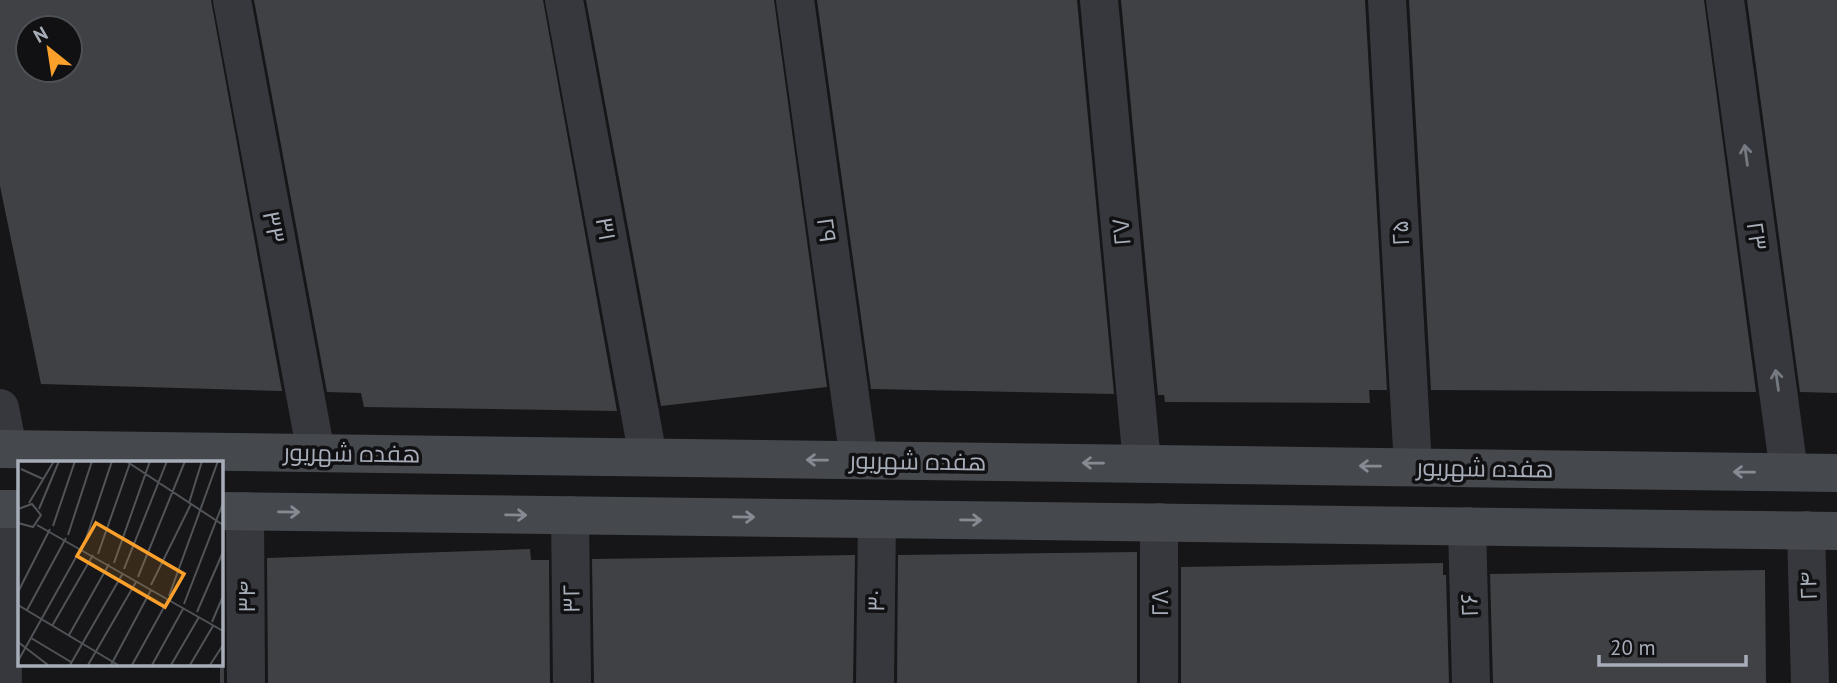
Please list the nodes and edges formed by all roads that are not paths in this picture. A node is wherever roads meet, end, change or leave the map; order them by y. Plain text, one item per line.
1 (232, 0) edge
2 (564, 0) edge
3 (795, 0) edge
4 (1099, 0) edge
5 (1387, 0) edge
6 (1725, 0) edge
7 (0, 408) edge
8 (4, 449) edge
9 (316, 453) junction
10 (648, 457) junction
11 (859, 460) junction
12 (1142, 463) junction
13 (1413, 467) junction
14 (1790, 472) junction
15 (1837, 473) edge
16 (7, 509) edge
17 (233, 511) edge
18 (570, 515) junction
19 (877, 519) junction
20 (1159, 522) junction
21 (1467, 526) junction
22 (1822, 531) edge
23 (3, 683) edge
24 (246, 683) edge
25 (572, 683) edge
26 (875, 683) edge
27 (1159, 683) edge
28 (1471, 683) edge
29 (1810, 683) edge

1 - 9 street, ۳۳
2 - 10 street, ۳۱
3 - 11 street, ۲۹
4 - 12 street, ۲۷
5 - 13 street, ۲۵
14 -> 6 street, ۲۳
7 - 8 street
8 - 9 main road, هفده شهریور
9 - 10 main road, هفده شهریور
11 -> 10 main road, هفده شهریور
12 -> 11 main road, هفده شهریور
13 -> 12 main road, هفده شهریور
14 -> 13 main road, هفده شهریور
14 - 15 main road, هفده شهریور
16 - 23 street
17 -> 18 main road
17 - 24 street, ۳۴
18 -> 19 main road
18 - 25 street, ۳۲
19 -> 20 main road
19 - 26 street, ۳۰
20 - 21 main road
20 - 27 street, ۲۸
21 - 22 main road
21 - 28 street, ۲۶
22 - 29 street, ۲۴

